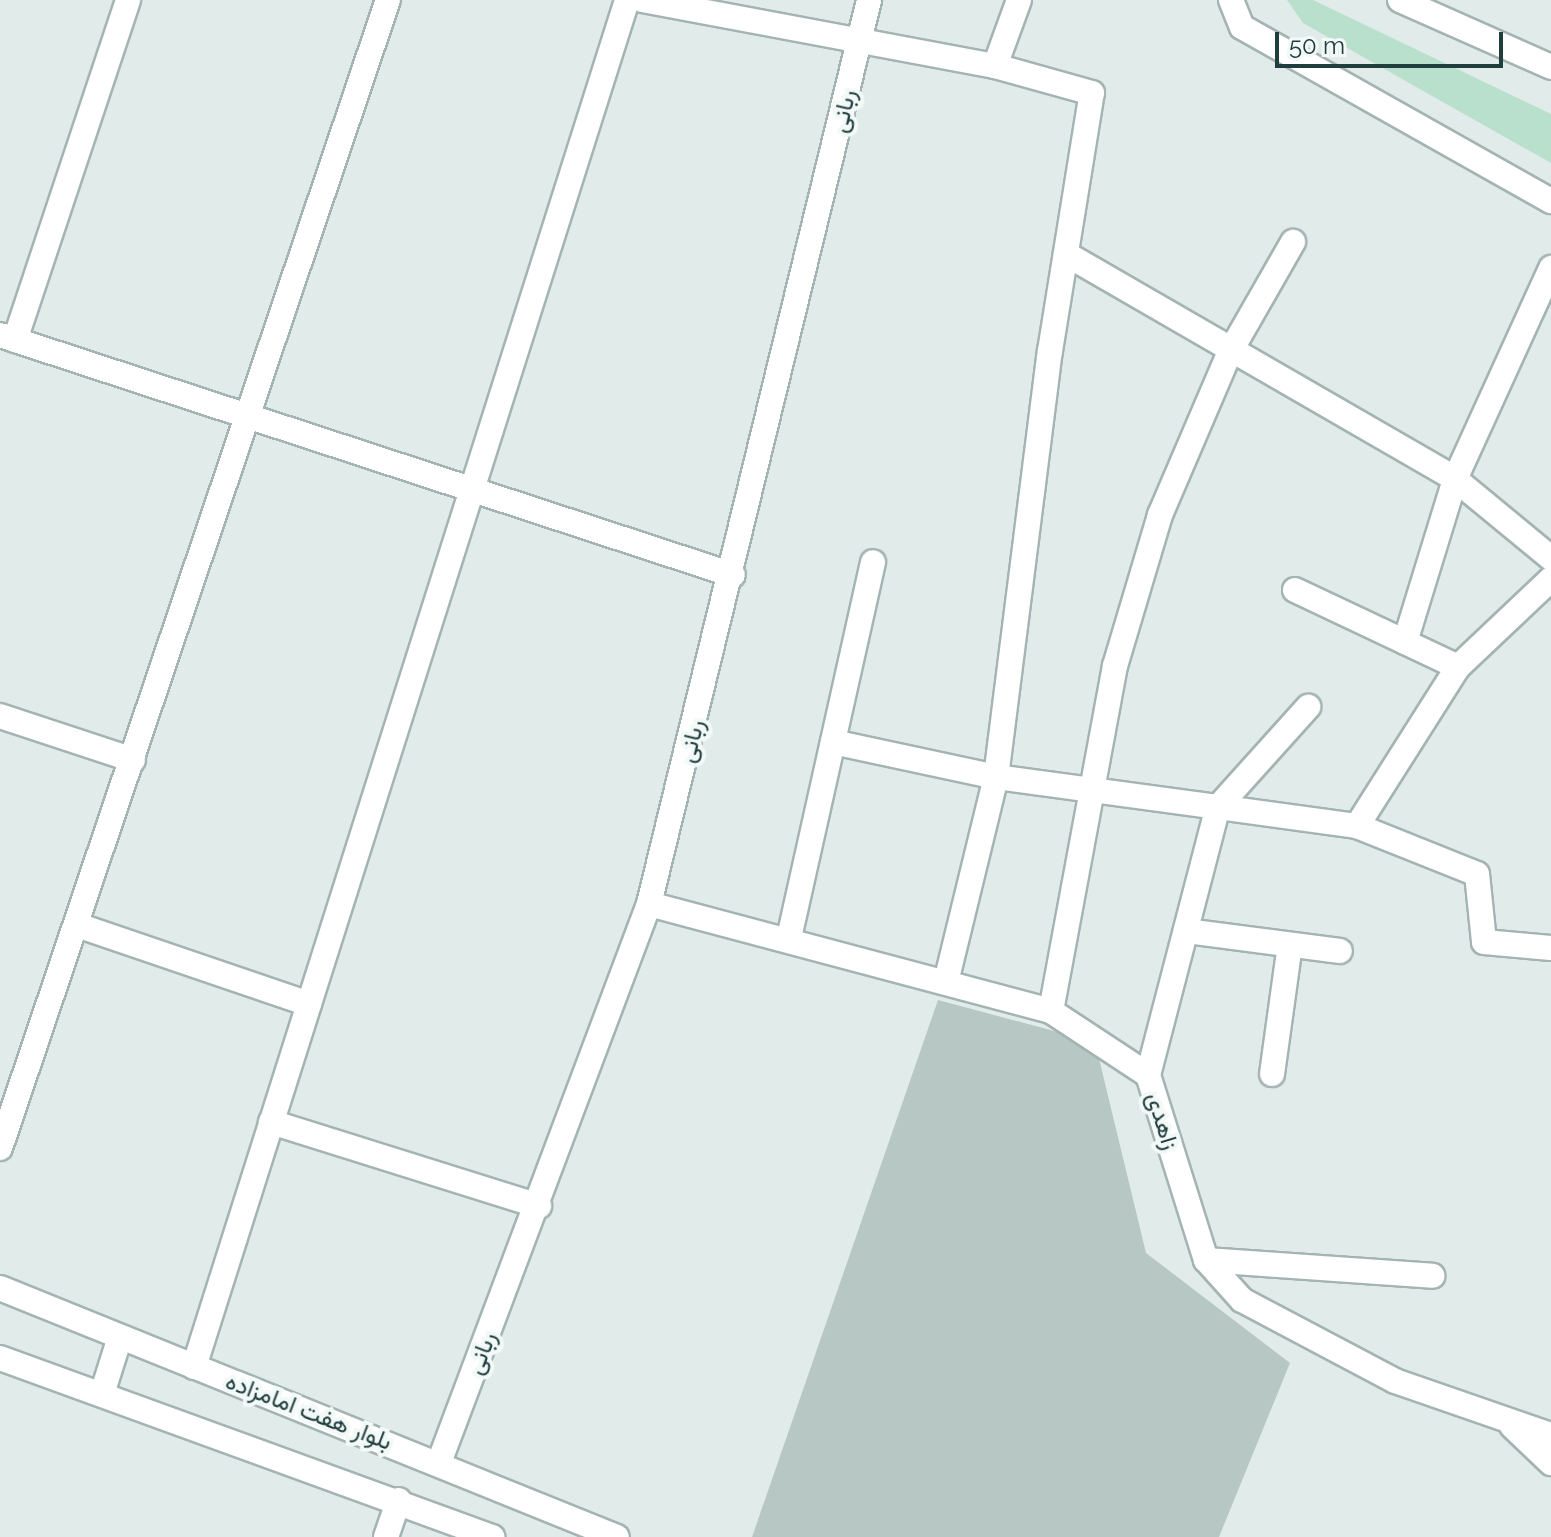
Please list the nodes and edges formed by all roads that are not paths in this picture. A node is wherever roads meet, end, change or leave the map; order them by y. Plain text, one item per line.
1 (128, 0) edge
2 (388, 0) edge
3 (627, 0) edge
4 (642, 0) edge
5 (869, 0) edge
6 (1019, 0) edge
7 (1231, 0) edge
8 (1400, 0) edge
9 (717, 8) edge
10 (859, 45) junction
11 (995, 66) junction
12 (1551, 67) edge
13 (1551, 201) edge
14 (1293, 242) dead end
15 (1066, 254) junction
16 (1551, 268) edge
17 (8, 337) edge
18 (1230, 352) junction
19 (252, 417) junction
20 (1455, 479) junction
21 (472, 489) junction
22 (1551, 558) edge
23 (873, 562) dead end
24 (733, 575) junction
25 (1551, 579) edge
26 (1295, 590) dead end
27 (1405, 642) junction
28 (1458, 667) junction
29 (1308, 707) dead end
30 (0, 716) edge
31 (833, 742) junction
32 (133, 760) junction
33 (996, 777) junction
34 (1096, 793) junction
35 (1218, 807) junction
36 (1357, 826) junction
37 (649, 904) junction
38 (77, 925) junction
39 (1186, 931) junction
40 (789, 938) junction
41 (1290, 945) junction
42 (1551, 948) edge
43 (1340, 951) dead end
44 (946, 982) junction
45 (309, 1004) junction
46 (1051, 1011) junction
47 (1272, 1074) dead end
48 (1148, 1075) junction
49 (271, 1122) junction
50 (0, 1148) edge
51 (539, 1206) junction
52 (1206, 1260) junction
53 (1432, 1276) dead end
54 (0, 1288) edge
55 (119, 1340) junction
56 (0, 1358) edge
57 (194, 1367) junction
58 (102, 1394) junction
59 (1501, 1416) junction
60 (1551, 1435) edge
61 (440, 1460) junction
62 (1551, 1463) edge
63 (399, 1500) junction
64 (386, 1537) edge
65 (492, 1537) edge
66 (617, 1537) edge

1 - 17 street
2 - 19 street
3 - 21 street
4 - 9 street
5 - 10 street, ربانی
6 - 11 street
7 - 13 street
8 - 12 street
9 - 10 street
10 - 11 street
10 - 24 street, ربانی
11 - 15 street
14 - 18 street
15 - 18 street
15 - 33 street
16 - 20 street
17 - 19 street
18 - 20 street
18 - 34 street
19 - 21 street
19 - 32 street
20 - 22 street
20 - 27 street
21 - 24 street
21 - 45 street
23 - 31 street
24 - 37 street, ربانی
25 - 28 street
26 - 27 street
27 - 28 street
28 - 36 street
29 - 35 street
30 - 32 street
31 - 33 street
31 - 40 street
32 - 38 street
33 - 34 street
33 - 44 street
34 - 35 street
34 - 46 street
35 - 36 street
35 - 39 street
36 - 42 street
37 - 40 street, زاهدی
37 - 51 street, ربانی
38 - 45 street
38 - 50 street
39 - 41 street
39 - 48 street
40 - 44 street, زاهدی
41 - 43 street
41 - 47 street
44 - 46 street, زاهدی
45 - 49 street
46 - 48 street, زاهدی
48 - 52 street, زاهدی
49 - 51 street
49 - 57 street
51 - 61 street, ربانی
52 - 53 street
52 - 59 street, زاهدی
54 - 55 street, بلوار هفت امامزاده
55 - 57 street, بلوار هفت امامزاده
55 - 58 street
56 - 58 street
57 - 61 street, بلوار هفت امامزاده
58 - 63 street
59 - 60 street, زاهدی
59 - 62 street, زاهدی
61 - 66 street, بلوار هفت امامزاده
63 - 64 street
63 - 65 street

